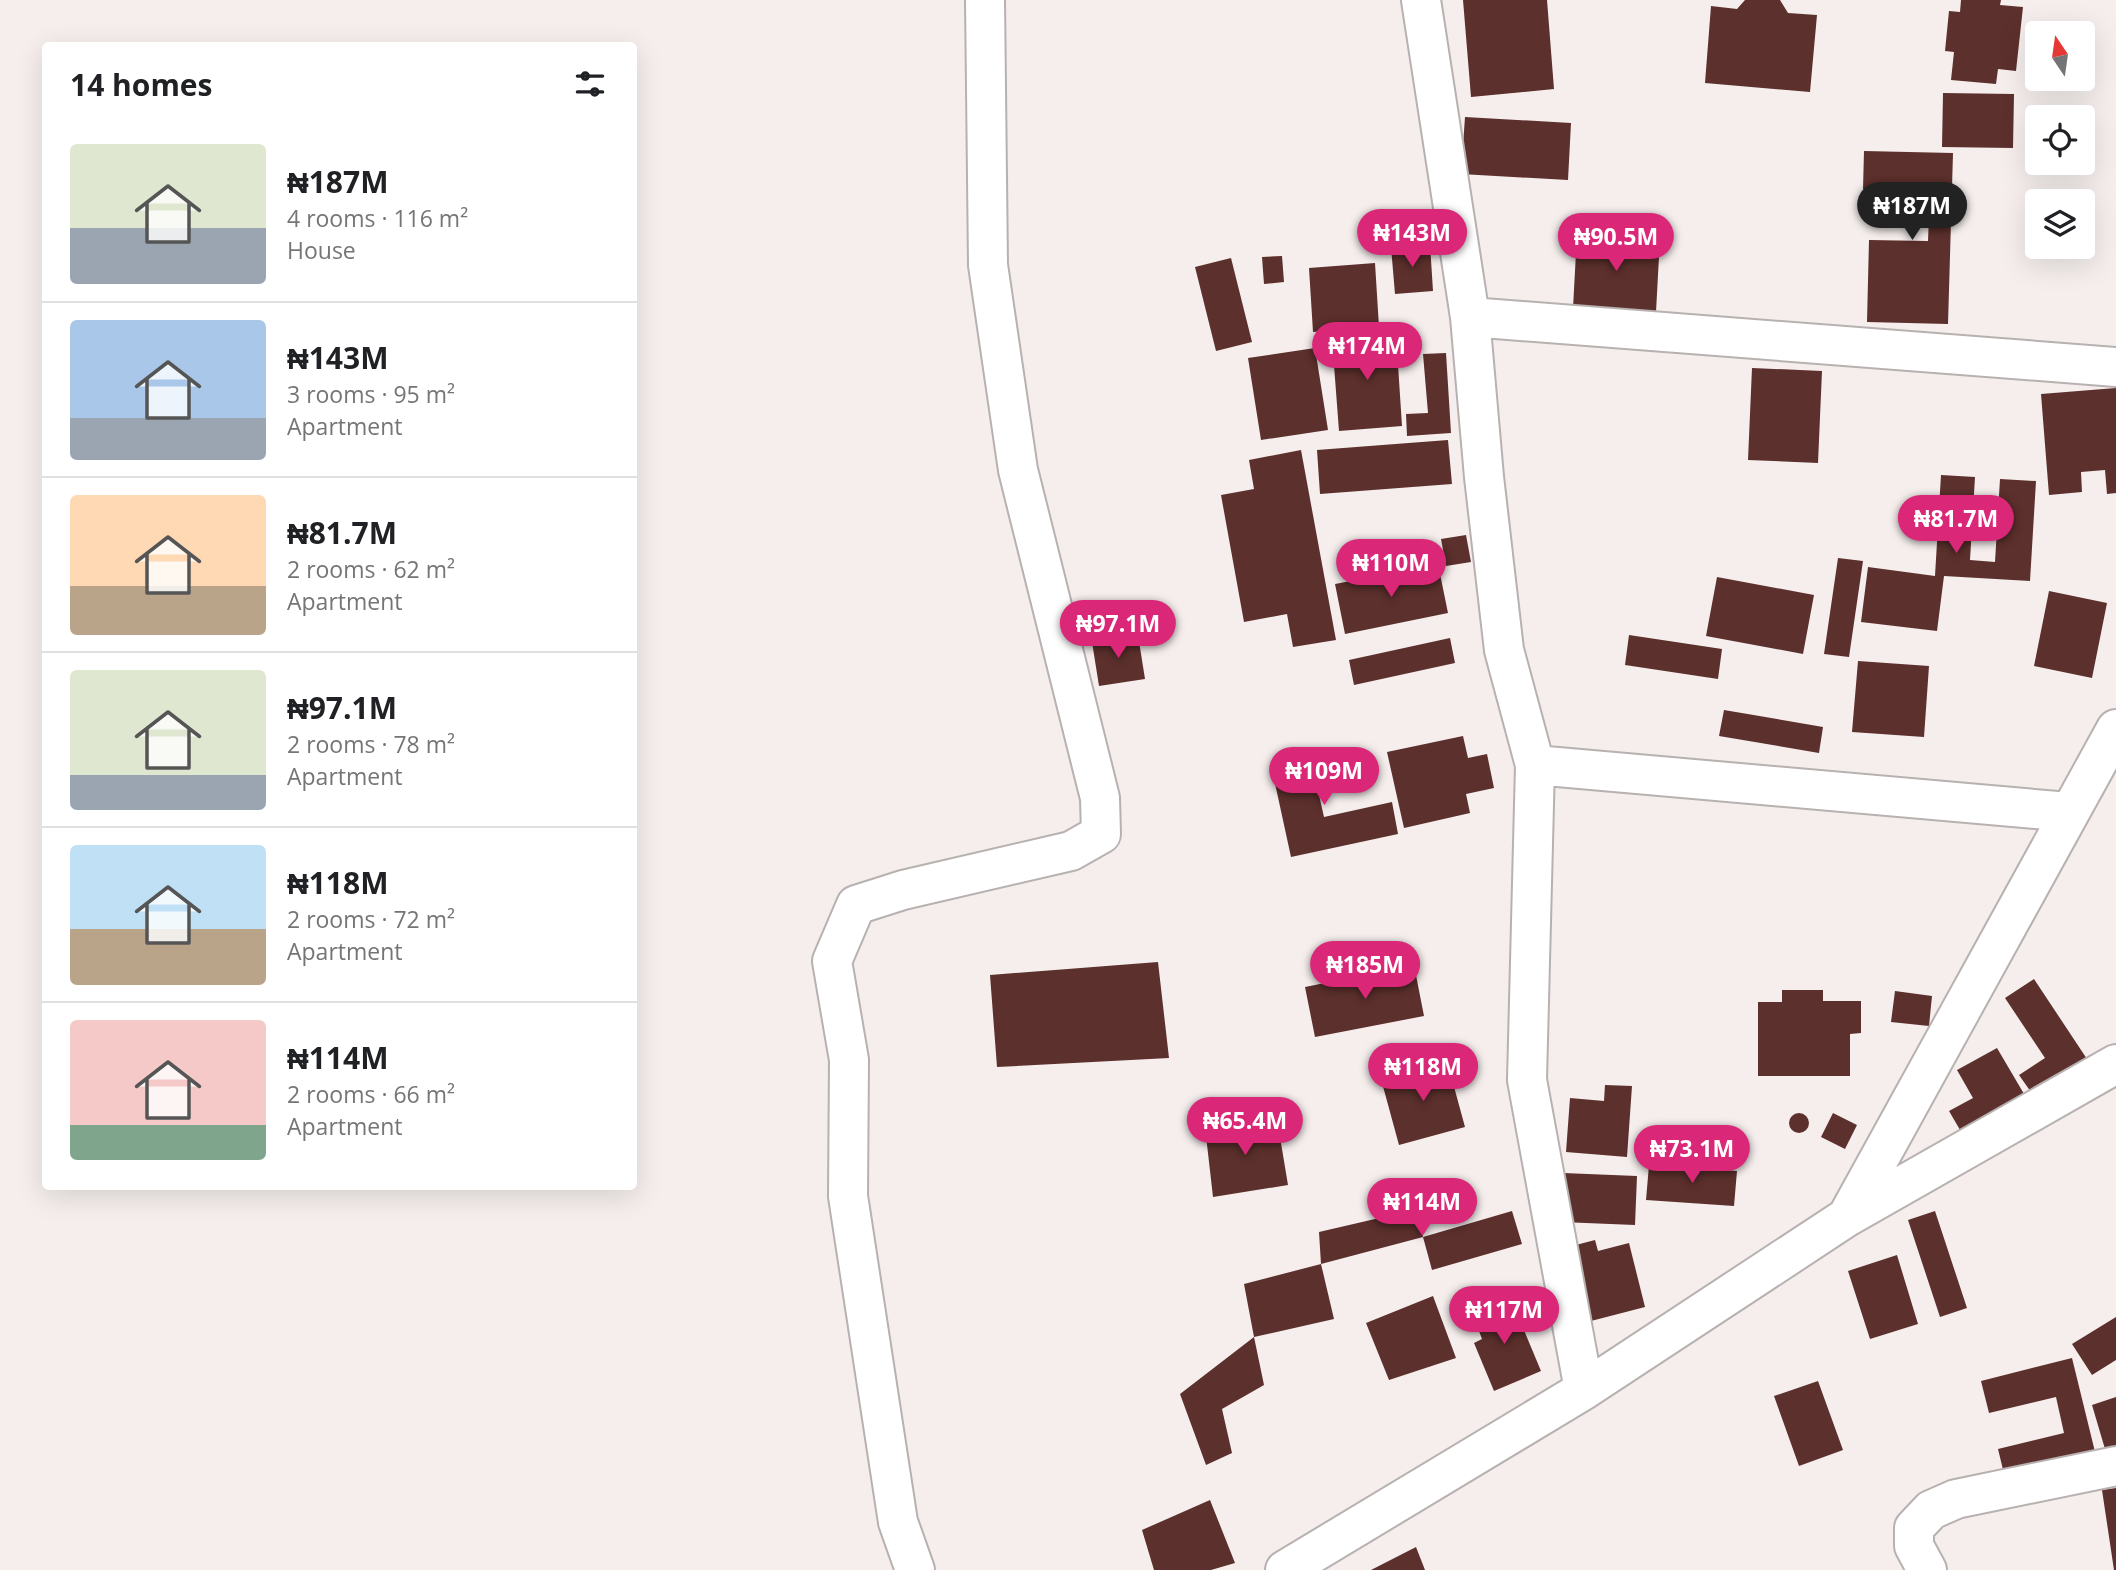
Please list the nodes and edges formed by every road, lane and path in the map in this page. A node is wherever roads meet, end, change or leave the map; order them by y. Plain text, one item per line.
1 (985, 0) edge
2 (1420, 0) edge
3 (1470, 317) junction
4 (2116, 367) edge
5 (2116, 729) edge
6 (1535, 765) junction
7 (2069, 812) junction
8 (2116, 1064) edge
9 (1847, 1217) junction
10 (1584, 1390) junction
11 (2116, 1466) edge
12 (915, 1570) edge
13 (1285, 1570) edge
14 (1927, 1570) edge

1 - 12 street
2 - 3 street
3 - 4 street
3 - 6 street
5 - 7 street
6 - 7 street
6 - 10 street
7 - 9 street
8 - 9 street
9 - 10 street
10 - 13 street
11 - 14 street

